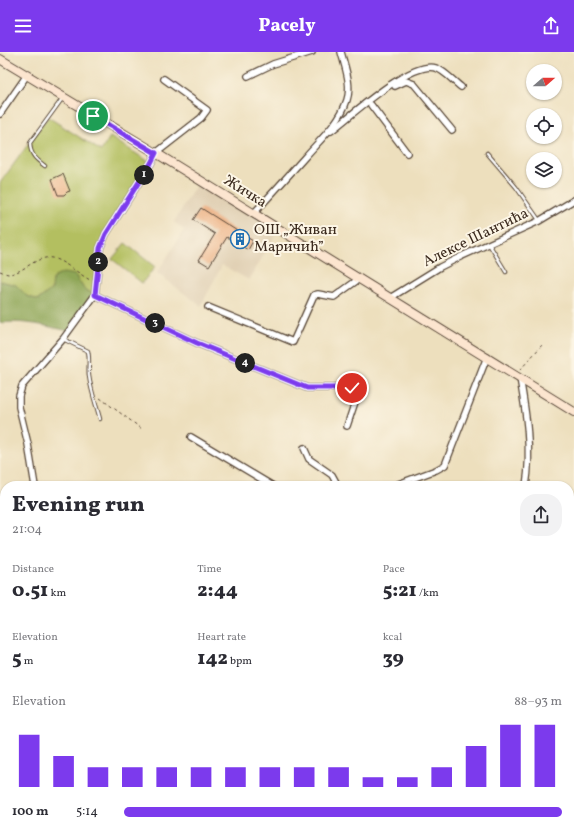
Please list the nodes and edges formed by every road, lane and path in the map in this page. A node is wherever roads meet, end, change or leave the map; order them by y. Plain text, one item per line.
1 (312, 52) edge
2 (341, 52) edge
3 (0, 59) edge
4 (27, 75) junction
5 (248, 76) dead end
6 (164, 79) dead end
7 (460, 87) dead end
8 (63, 97) junction
9 (371, 105) junction
10 (0, 114) edge
11 (350, 117) junction
12 (452, 130) dead end
13 (323, 138) junction
14 (156, 153) junction
15 (408, 153) dead end
16 (486, 153) dead end
17 (45, 166) dead end
18 (574, 200) edge
19 (253, 214) junction
20 (539, 221) junction
21 (489, 244) junction
22 (0, 271) edge
23 (506, 272) dead end
24 (360, 279) junction
25 (96, 284) junction
26 (95, 295) junction
27 (390, 298) junction
28 (208, 307) dead end
29 (63, 339) junction
30 (542, 345) dead end
31 (487, 357) junction
32 (518, 377) junction
33 (93, 393) junction
34 (574, 412) edge
35 (100, 418) dead end
36 (347, 426) dead end
37 (142, 429) dead end
38 (191, 437) dead end
39 (304, 448) dead end
40 (34, 481) edge
41 (264, 481) edge
42 (335, 481) edge
43 (406, 481) edge
44 (527, 481) edge

1 - 5 street
2 - 13 street
3 - 4 main road, Жичка
4 - 8 main road, Жичка
4 - 10 street
6 - 14 street
7 - 11 street
8 - 14 main road, Жичка
8 - 17 lane
9 - 11 street
9 - 12 street
9 - 15 street
11 - 13 street
13 - 19 street
14 - 19 main road, Жичка
14 - 25 street
16 - 20 lane
18 - 20 street, Алексе Шантића
19 - 24 main road, Жичка
20 - 21 street, Алексе Шантића
21 - 23 lane
21 - 27 street, Алексе Шантића
22 - 25 path
24 - 27 main road, Жичка
24 - 28 street
25 - 26 street
26 - 29 street
26 - 36 street
27 - 31 main road, Жичка
29 - 33 lane
29 - 40 street
30 - 32 path
31 - 32 main road, Жичка
31 - 43 street
32 - 34 main road, Жичка
32 - 44 street
33 - 35 lane
33 - 37 path
38 - 41 street
39 - 42 street

